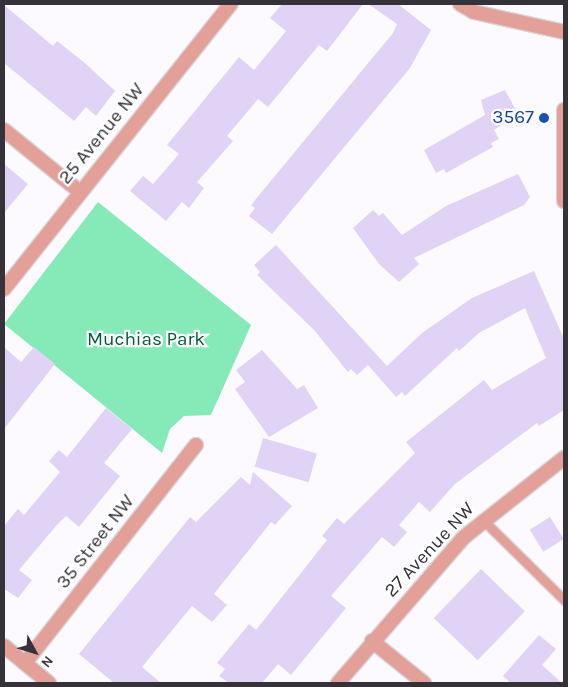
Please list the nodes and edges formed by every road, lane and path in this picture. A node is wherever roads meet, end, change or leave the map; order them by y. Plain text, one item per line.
1 (231, 4) edge
2 (460, 4) edge
3 (564, 32) edge
4 (564, 110) edge
5 (4, 130) edge
6 (80, 192) junction
7 (564, 201) edge
8 (4, 289) edge
9 (196, 445) dead end
10 (564, 458) edge
11 (482, 519) junction
12 (564, 600) edge
13 (372, 641) junction
14 (4, 646) edge
15 (25, 663) junction
16 (49, 683) edge
17 (338, 683) edge
18 (424, 683) edge

1 - 6 street, 25 Avenue NW
2 - 3 street
4 - 7 street
5 - 6 street
6 - 8 street, 25 Avenue NW
9 - 15 street, 35 Street NW
10 - 11 street, 27 Avenue NW
11 - 12 lane
11 - 13 street, 27 Avenue NW
13 - 17 street, 27 Avenue NW
13 - 18 street
14 - 15 street
15 - 16 street

